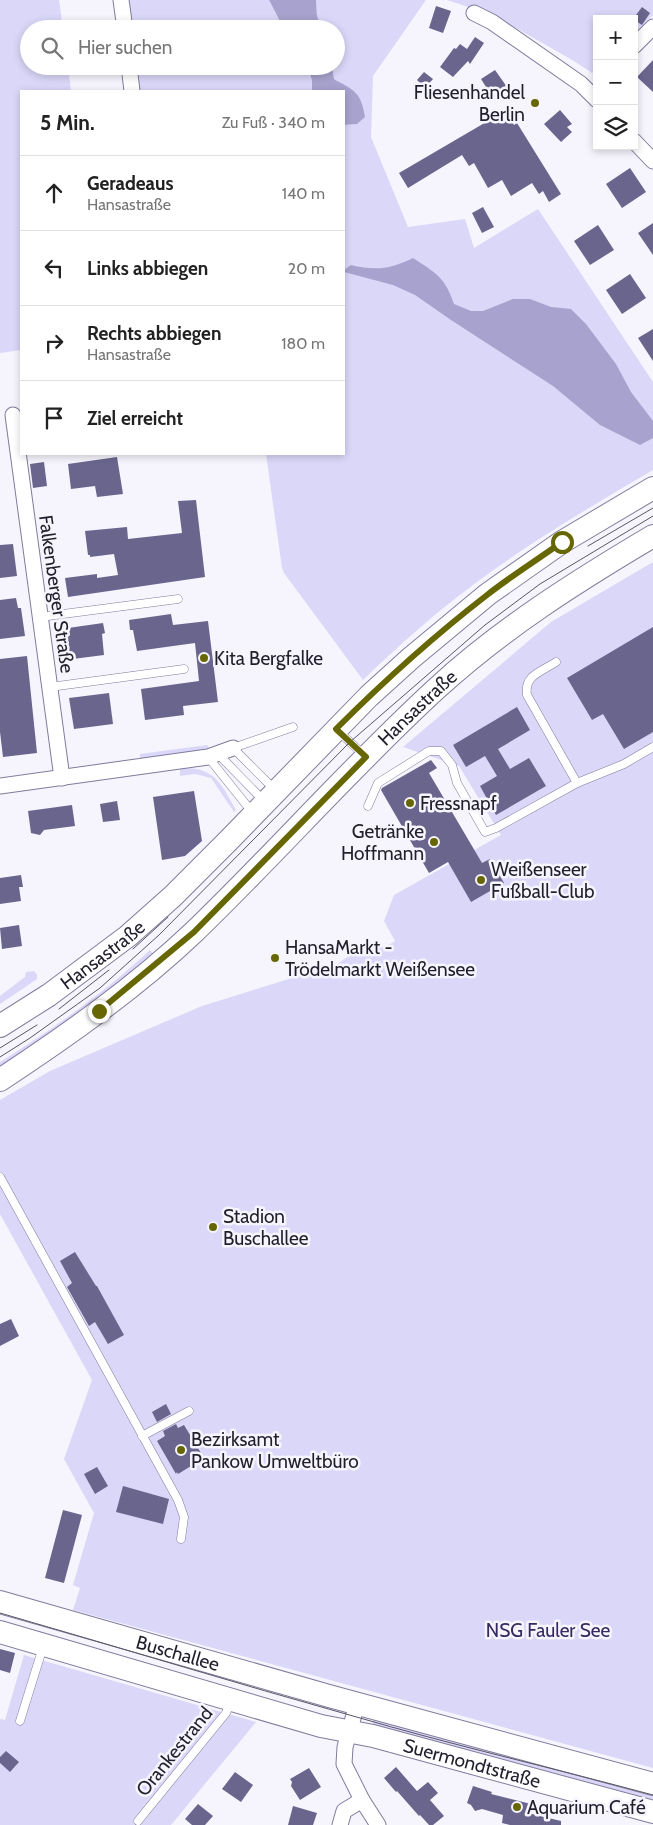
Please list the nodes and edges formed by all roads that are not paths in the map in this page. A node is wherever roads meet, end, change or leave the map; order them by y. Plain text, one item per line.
1 (121, 0) edge
2 (474, 13) dead end
3 (124, 20) edge
4 (653, 27) edge
5 (638, 42) edge
6 (130, 75) edge
7 (132, 90) edge
8 (593, 91) edge
9 (638, 144) edge
10 (653, 161) edge
11 (17, 414) edge
12 (20, 440) edge
13 (22, 455) edge
14 (653, 488) edge
15 (653, 536) edge
16 (178, 600) dead end
17 (40, 617) junction
18 (556, 662) dead end
19 (184, 669) dead end
20 (50, 686) junction
21 (293, 727) dead end
22 (336, 729) junction
23 (653, 747) edge
24 (233, 748) junction
25 (213, 755) junction
26 (366, 757) junction
27 (62, 778) junction
28 (577, 783) junction
29 (0, 786) edge
30 (265, 802) junction
31 (368, 806) dead end
32 (0, 1026) edge
33 (0, 1080) edge
34 (0, 1176) edge
35 (189, 1411) dead end
36 (142, 1436) junction
37 (181, 1539) dead end
38 (0, 1602) edge
39 (0, 1632) edge
40 (44, 1644) junction
41 (231, 1700) junction
42 (357, 1704) junction
43 (20, 1721) dead end
44 (348, 1732) junction
45 (653, 1784) edge
46 (362, 1800) junction
47 (653, 1812) edge
48 (138, 1821) dead end
49 (340, 1825) edge
50 (378, 1825) edge

1 - 3 street
2 - 8 street
4 - 5 street
6 - 7 street
9 - 10 street
11 - 12 street, Falkenberger Straße
13 - 17 street, Falkenberger Straße
14 - 22 main road, Hansastraße
15 - 26 main road, Hansastraße
16 - 17 lane
17 - 20 street, Falkenberger Straße
18 - 28 lane
19 - 20 lane
20 - 27 street, Falkenberger Straße
21 - 24 lane
22 - 26 lane
22 - 30 main road, Hansastraße
23 - 28 lane
24 - 25 street
24 - 30 lane
25 - 27 street
25 - 30 lane
25 - 30 lane
26 - 33 main road, Hansastraße
27 - 29 street
28 - 31 lane
30 - 32 main road, Hansastraße
34 - 36 lane
35 - 36 lane
36 - 37 lane
38 - 42 main road, Buschallee
39 - 40 main road, Buschallee
40 - 41 main road, Buschallee
40 - 43 lane
41 - 44 main road, Buschallee
41 - 48 lane, Orankestrand
42 - 44 street
42 - 45 main road, Suermondtstraße
44 - 46 street
44 - 47 main road, Suermondtstraße
46 - 49 street
46 - 50 street

